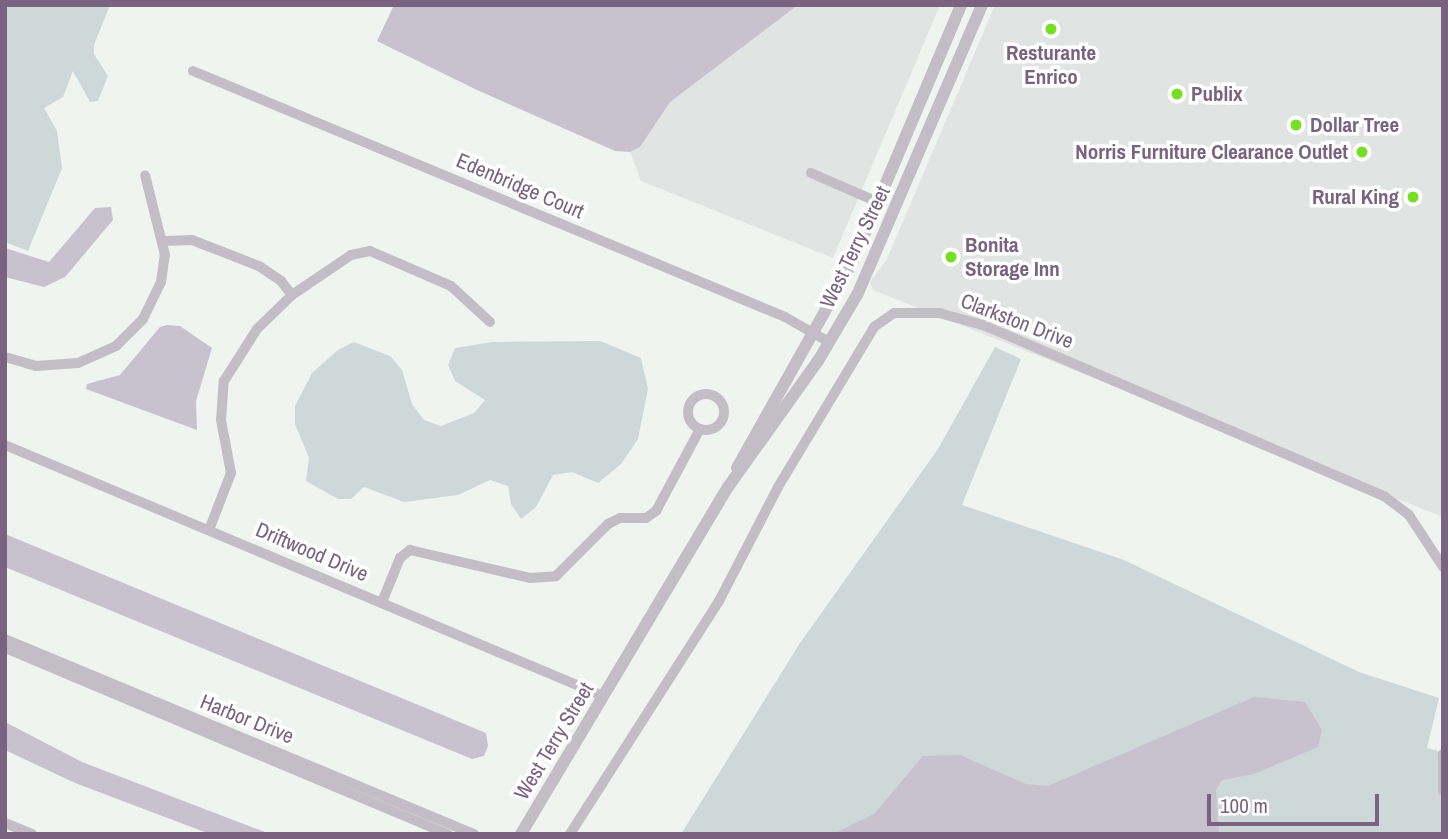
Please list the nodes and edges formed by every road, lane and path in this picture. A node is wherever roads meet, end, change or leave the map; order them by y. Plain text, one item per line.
1 (961, 5) edge
2 (982, 5) edge
3 (193, 71) dead end
4 (811, 173) dead end
5 (145, 175) dead end
6 (880, 203) junction
7 (165, 241) junction
8 (292, 295) junction
9 (490, 322) dead end
10 (813, 333) junction
11 (830, 342) junction
12 (5, 358) edge
13 (700, 429) dead end
14 (5, 445) edge
15 (728, 487) junction
16 (209, 530) junction
17 (1443, 568) edge
18 (382, 602) junction
19 (5, 639) edge
20 (5, 648) edge
21 (603, 696) junction
22 (1443, 754) edge
23 (1443, 791) edge
24 (5, 823) edge
25 (32, 834) edge
26 (448, 834) edge
27 (474, 834) edge
28 (522, 834) edge
29 (570, 834) edge

1 - 6 street, West Terry Street
2 - 11 street, West Terry Street
3 - 10 street, Edenbridge Court
4 - 6 street
5 - 7 street
6 - 10 street, West Terry Street
7 - 8 street
7 - 12 street
8 - 9 street
8 - 16 street
10 - 11 street, Edenbridge Court
10 - 15 street, West Terry Street
11 - 15 street, West Terry Street
13 - 18 street
14 - 16 street, Driftwood Drive
15 - 21 street, West Terry Street
16 - 18 street, Driftwood Drive
17 - 29 street, Clarkston Drive
18 - 21 street, Driftwood Drive
19 - 27 street, Harbor Drive
20 - 26 street, Harbor Drive
21 - 28 street, West Terry Street
22 - 23 street
24 - 25 street

